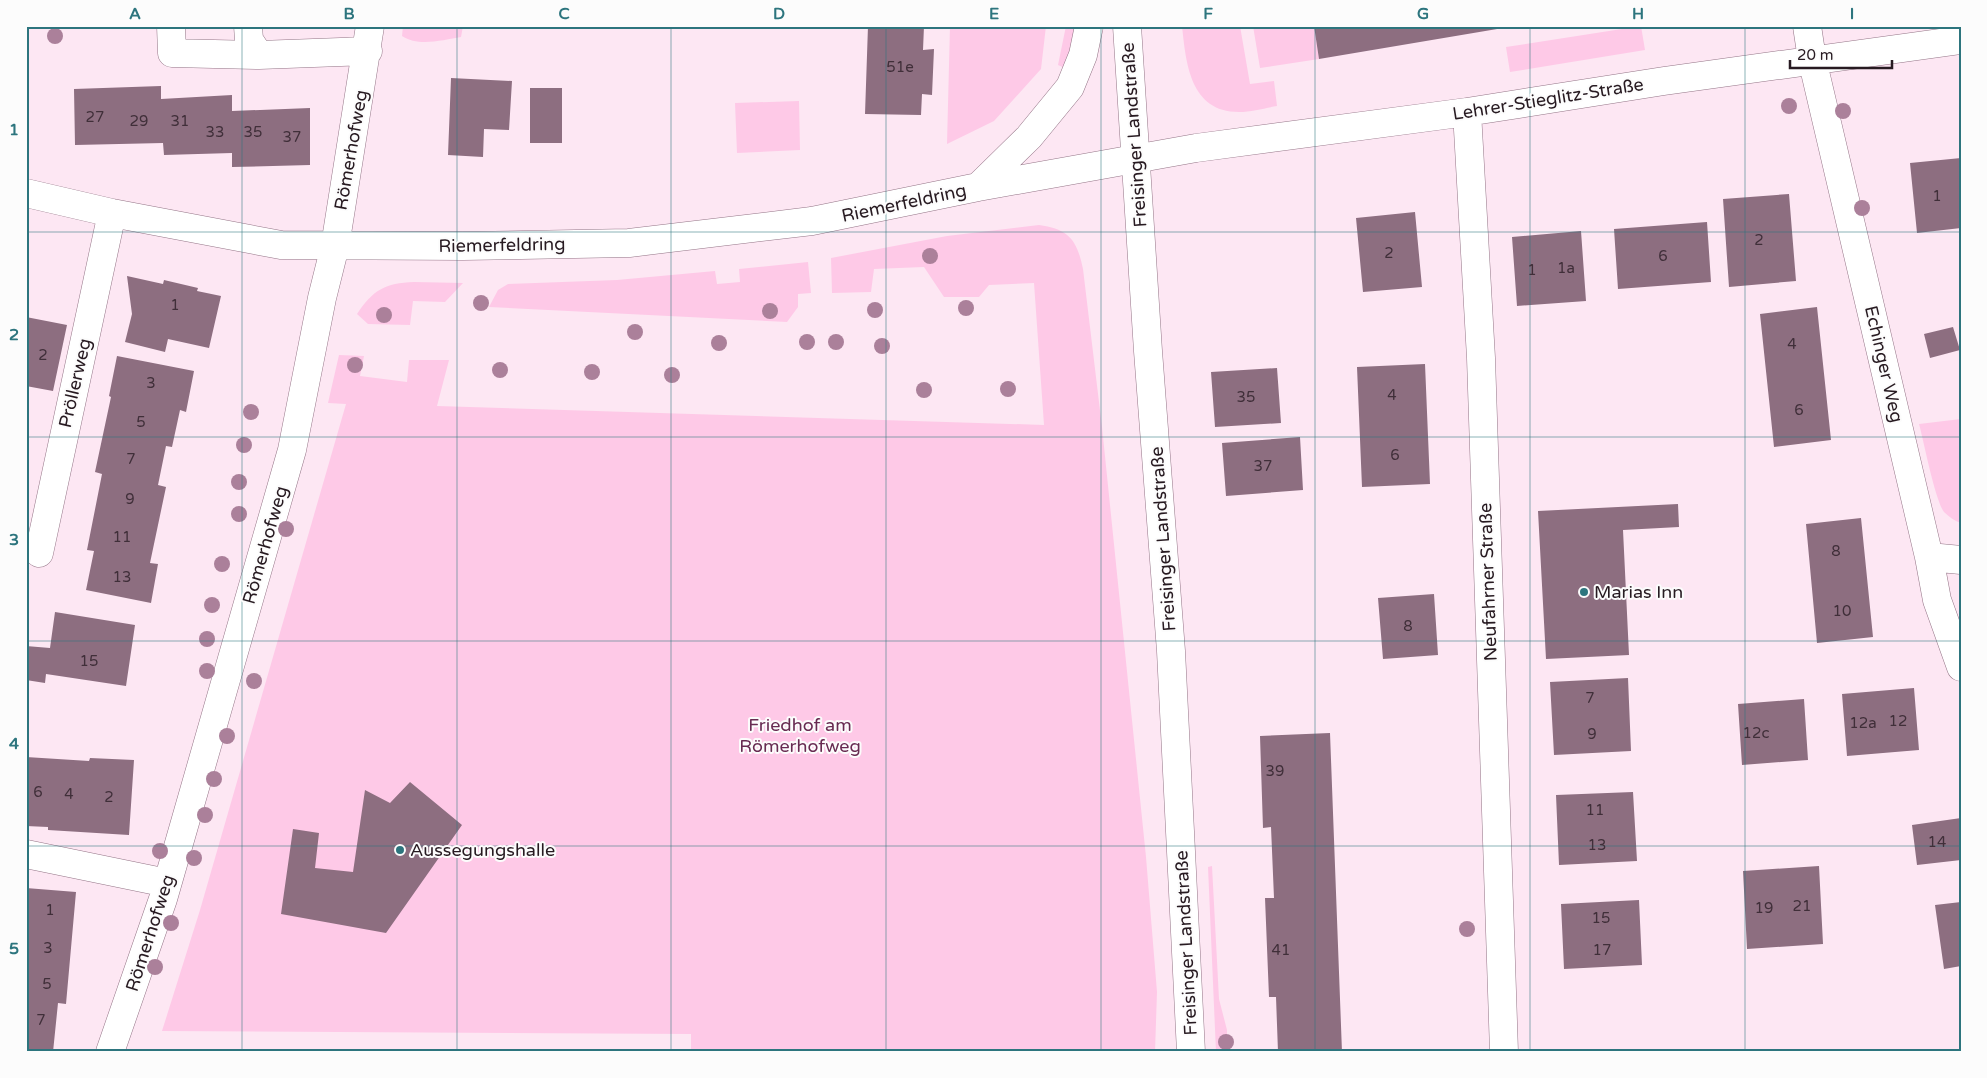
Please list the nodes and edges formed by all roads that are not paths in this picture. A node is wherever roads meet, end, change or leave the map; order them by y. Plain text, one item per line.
1 (171, 26) edge
2 (248, 26) edge
3 (1089, 26) edge
4 (1126, 26) edge
5 (1807, 26) edge
6 (369, 39) edge
7 (1961, 40) edge
8 (259, 55) junction
9 (1812, 59) junction
10 (1467, 112) junction
11 (1136, 160) junction
12 (978, 187) junction
13 (26, 193) edge
14 (112, 213) junction
15 (335, 246) junction
16 (39, 553) dead end
17 (1929, 557) junction
18 (1961, 560) edge
19 (1961, 667) edge
20 (26, 854) edge
21 (168, 883) junction
22 (110, 1052) edge
23 (1191, 1052) edge
24 (1504, 1052) edge

1 - 8 street
2 - 8 street
3 - 12 street, Riemerfeldring
4 - 11 street, Freisinger Landstraße
5 - 9 street, Echinger Weg
6 - 8 street
6 - 15 street, Römerhofweg
7 - 9 street, Lehrer-Stieglitz-Straße
9 - 10 street, Lehrer-Stieglitz-Straße
9 - 17 street, Echinger Weg
10 - 11 street, Lehrer-Stieglitz-Straße
10 - 24 street, Neufahrner Straße
11 - 12 street, Riemerfeldring
11 - 23 street, Freisinger Landstraße
12 - 15 street, Riemerfeldring
13 - 14 street, Riemerfeldring
14 - 15 street, Riemerfeldring
14 - 16 street, Pröllerweg
15 - 21 street, Römerhofweg
17 - 18 street
17 - 19 street, Echinger Weg
20 - 21 street
21 - 22 street, Römerhofweg

